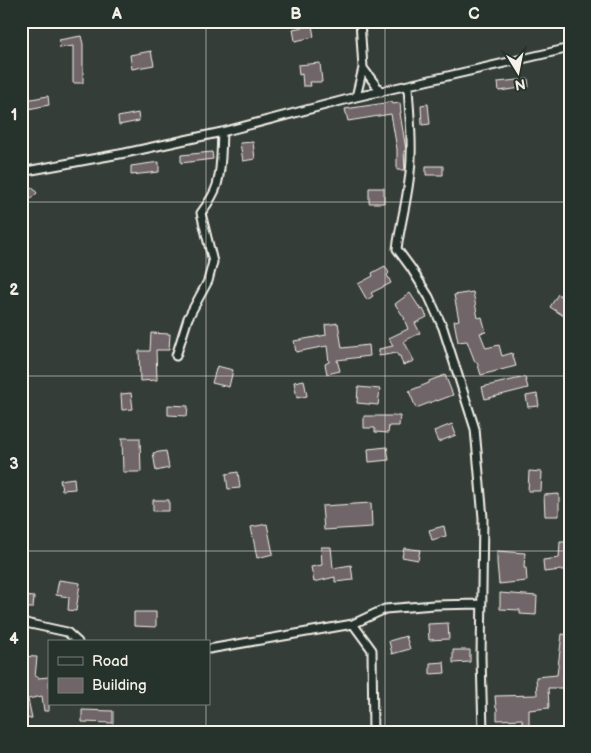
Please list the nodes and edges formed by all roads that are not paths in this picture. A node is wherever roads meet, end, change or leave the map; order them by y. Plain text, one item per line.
1 (360, 21) edge
2 (570, 48) edge
3 (363, 68) junction
4 (408, 86) junction
5 (381, 92) junction
6 (356, 97) junction
7 (222, 132) junction
8 (21, 172) edge
9 (176, 356) dead end
10 (482, 604) junction
11 (21, 622) edge
12 (353, 624) junction
13 (76, 640) edge
14 (210, 649) edge
15 (373, 732) edge
16 (483, 732) edge

1 - 3 street
2 - 4 street
3 - 5 street
3 - 6 street
4 - 5 street
4 - 10 street
5 - 6 street
6 - 7 street
7 - 8 street
7 - 9 street
10 - 12 street
10 - 16 street
11 - 13 street
12 - 14 street
12 - 15 street

